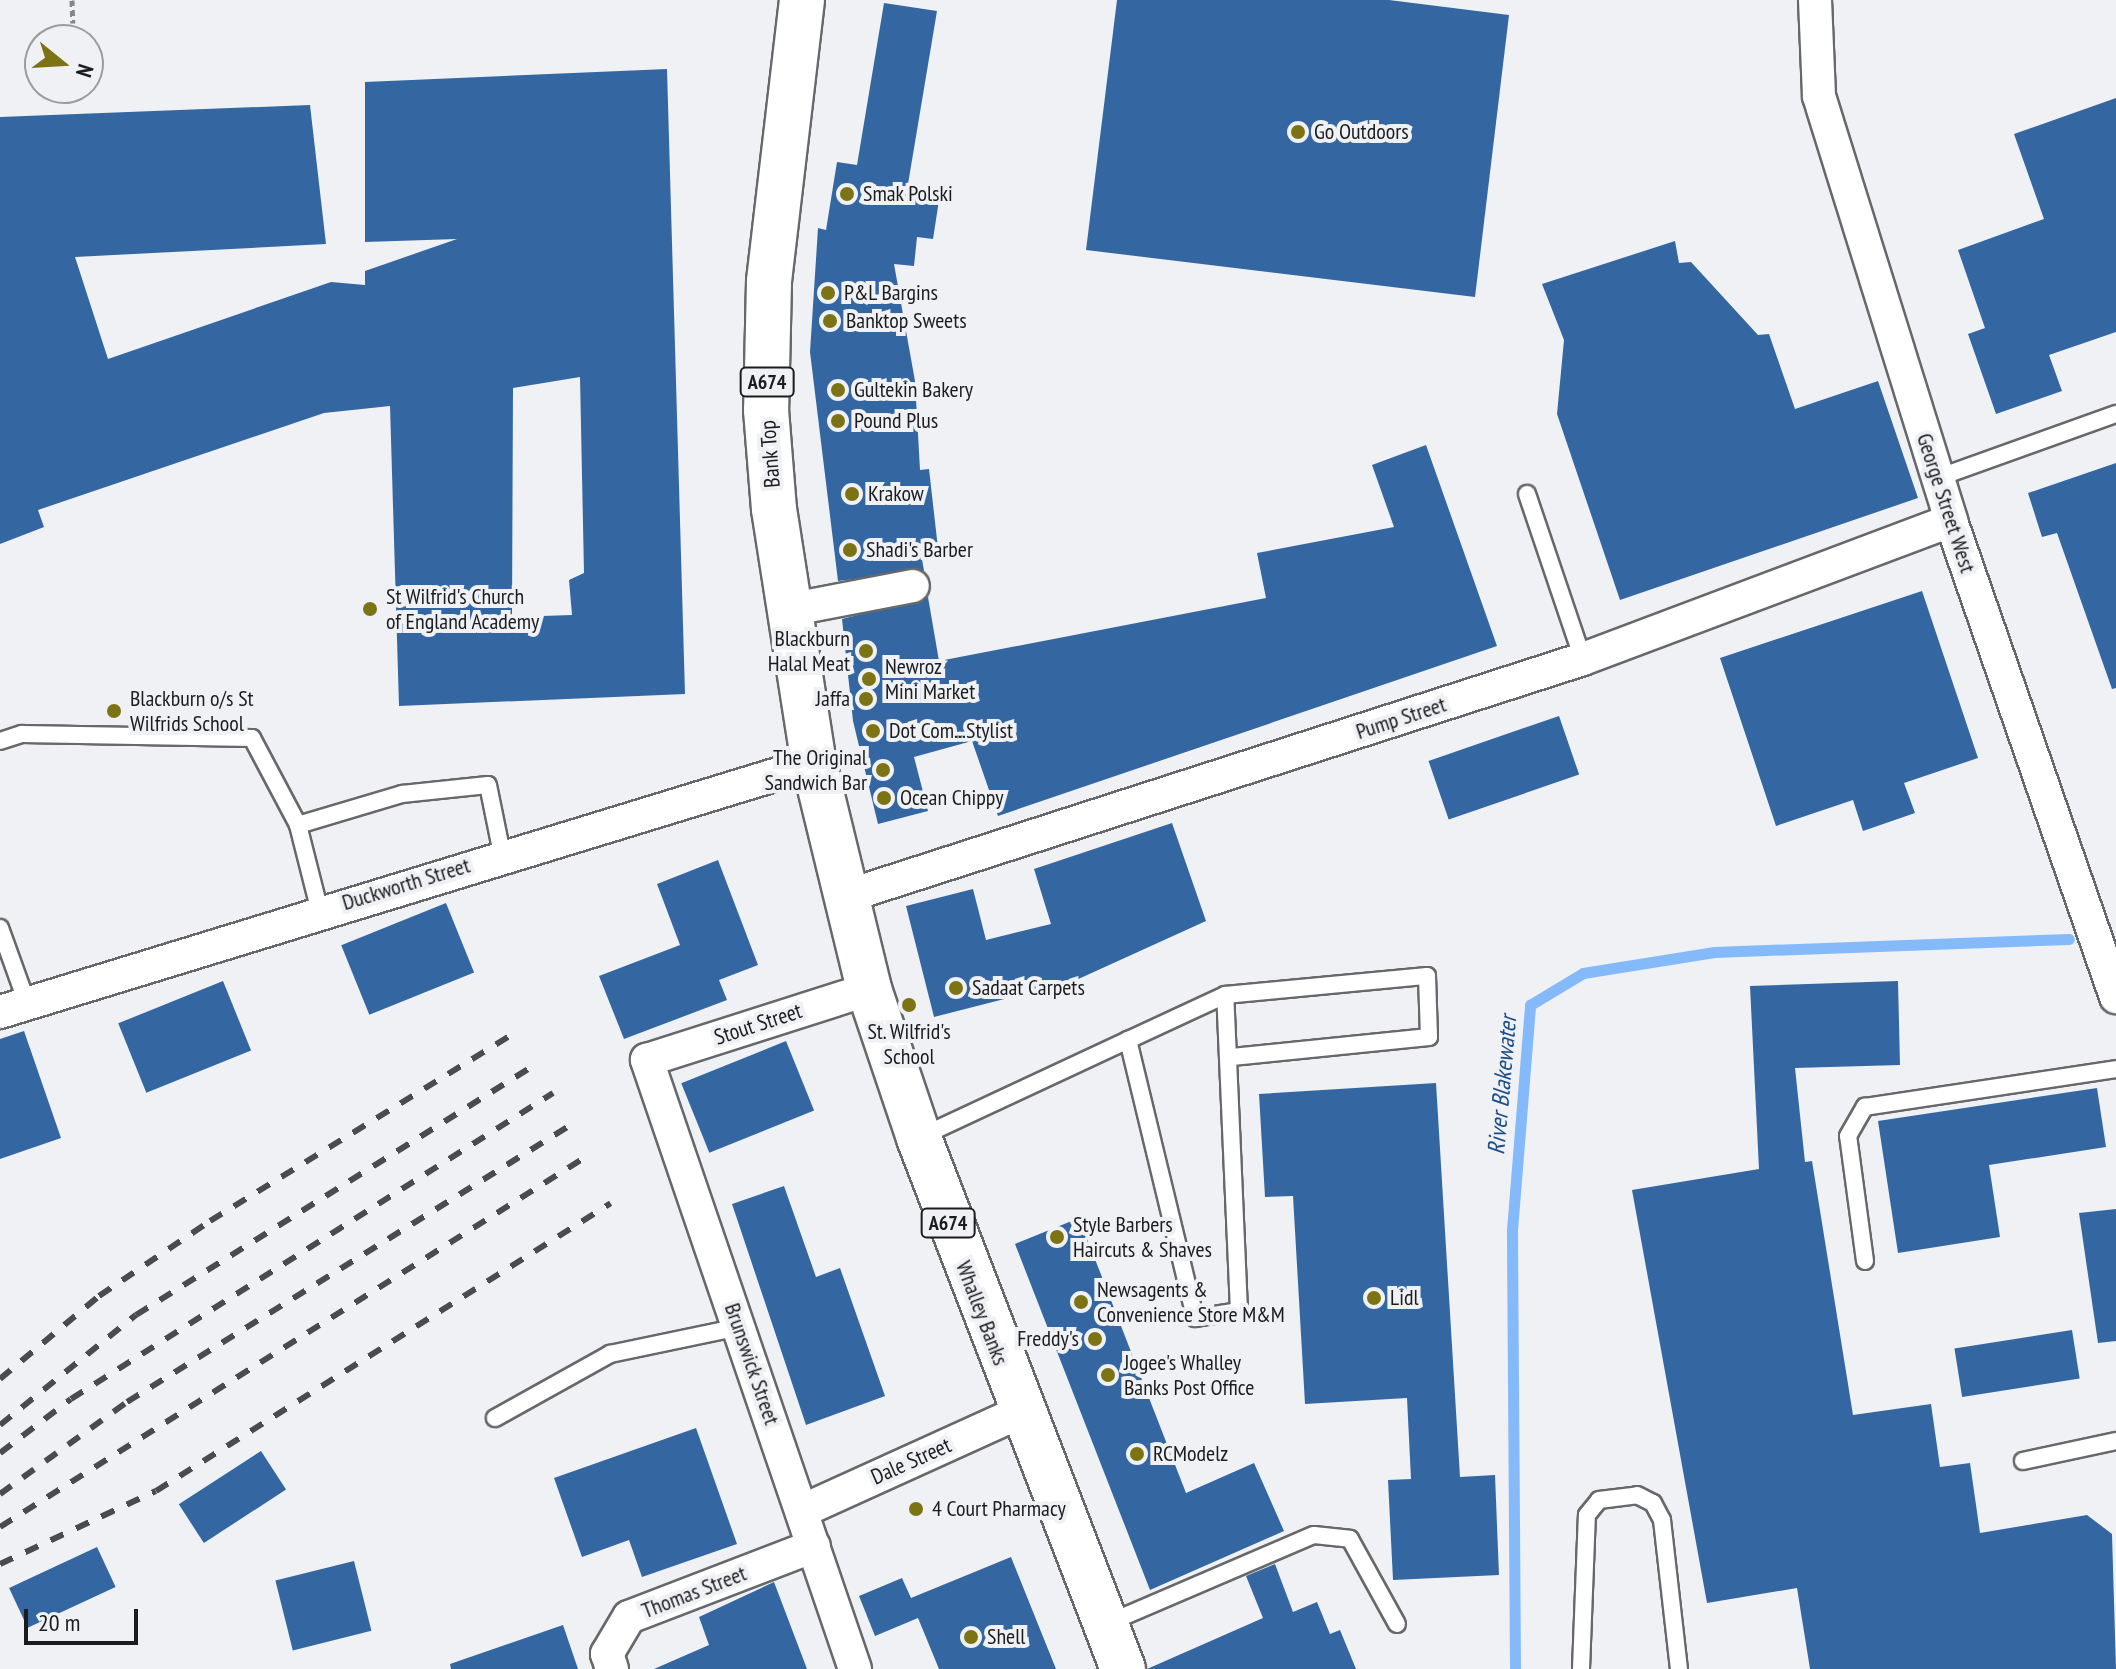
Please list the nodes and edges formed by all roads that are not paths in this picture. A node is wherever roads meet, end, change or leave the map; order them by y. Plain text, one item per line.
1 (802, 0) edge
2 (1815, 0) edge
3 (2116, 414) edge
4 (1937, 478) junction
5 (1527, 494) dead end
6 (1951, 521) junction
7 (913, 586) dead end
8 (788, 610) junction
9 (1583, 659) junction
10 (0, 741) edge
11 (814, 763) junction
12 (298, 825) junction
13 (502, 854) junction
14 (844, 897) junction
15 (320, 912) junction
16 (0, 928) edge
17 (869, 989) junction
18 (1225, 995) junction
19 (2116, 997) edge
20 (14, 1007) edge
21 (1128, 1040) junction
22 (1232, 1057) junction
23 (647, 1060) joint
24 (2116, 1069) edge
25 (919, 1138) junction
26 (1865, 1261) dead end
27 (739, 1327) junction
28 (1020, 1412) junction
29 (495, 1418) dead end
30 (2116, 1441) edge
31 (2023, 1461) dead end
32 (802, 1511) junction
33 (814, 1546) junction
34 (1105, 1624) junction
35 (1397, 1624) dead end
36 (612, 1669) edge
37 (855, 1669) edge
38 (1123, 1669) edge
39 (1581, 1669) edge
40 (1679, 1669) edge

1 - 8 main road, Bank Top / A674
2 - 4 street, George Street West
3 - 4 lane
4 - 6 street, George Street West
5 - 9 lane
6 - 9 street, Pump Street
6 - 19 street, George Street West
7 - 8 street
8 - 11 main road, Bank Top / A674
9 - 14 street, Pump Street
10 - 12 lane
11 - 13 street, Duckworth Street
11 - 14 main road, Whalley Banks / A674
12 - 13 lane
12 - 15 lane
13 - 15 street, Duckworth Street
14 - 17 main road, Whalley Banks / A674
15 - 20 street, Duckworth Street
16 - 20 lane
17 - 23 street, Stout Street
17 - 25 main road, Whalley Banks / A674
18 - 21 lane
18 - 22 lane
18 - 22 lane
21 - 22 lane
21 - 25 lane
23 - 27 street, Brunswick Street
24 - 26 lane
25 - 28 main road, Whalley Banks / A674
27 - 29 lane
27 - 32 street, Brunswick Street
28 - 32 street, Dale Street
28 - 34 main road, Whalley Banks / A674
30 - 31 lane
32 - 33 street, Brunswick Street
33 - 36 street, Thomas Street
33 - 37 street, Brunswick Street
34 - 35 lane
34 - 38 main road, Whalley Banks / A674
39 - 40 lane

